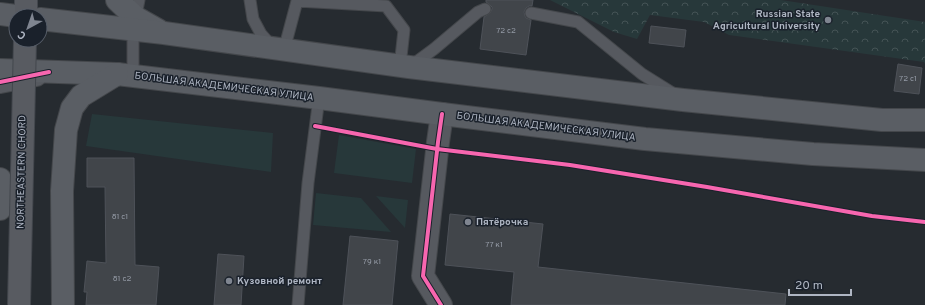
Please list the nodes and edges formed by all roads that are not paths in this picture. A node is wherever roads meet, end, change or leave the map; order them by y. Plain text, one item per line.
1 (117, 0) edge
2 (250, 0) edge
3 (485, 9) dead end
4 (531, 13) dead end
5 (136, 16) edge
6 (48, 18) edge
7 (25, 48) edge
8 (279, 49) junction
9 (404, 66) junction
10 (0, 70) edge
11 (49, 72) junction
12 (125, 75) junction
13 (0, 82) edge
14 (319, 98) junction
15 (683, 100) junction
16 (442, 114) junction
17 (925, 120) edge
18 (925, 160) edge
19 (0, 179) edge
20 (0, 209) edge
21 (19, 305) edge
22 (63, 305) edge
23 (298, 305) edge
24 (441, 305) edge

1 - 5 main road
2 - 8 lane
3 - 9 lane
4 - 15 lane
5 - 6 main road
5 - 8 main road
5 - 12 lane
7 - 21 main road, NORTHEASTERN CHORD, bridge
8 - 9 main road
8 - 9 lane
9 - 15 main road
10 - 11 main road, БОЛЬШАЯ АКАДЕМИЧЕСКАЯ УЛИЦА
11 - 12 main road, БОЛЬШАЯ АКАДЕМИЧЕСКАЯ УЛИЦА
11 - 13 street
12 - 14 main road, БОЛЬШАЯ АКАДЕМИЧЕСКАЯ УЛИЦА
12 - 22 main road
14 - 16 main road, БОЛЬШАЯ АКАДЕМИЧЕСКАЯ УЛИЦА
14 - 23 lane
15 - 17 main road
16 - 18 main road, БОЛЬШАЯ АКАДЕМИЧЕСКАЯ УЛИЦА
16 - 24 street
19 - 20 main road

